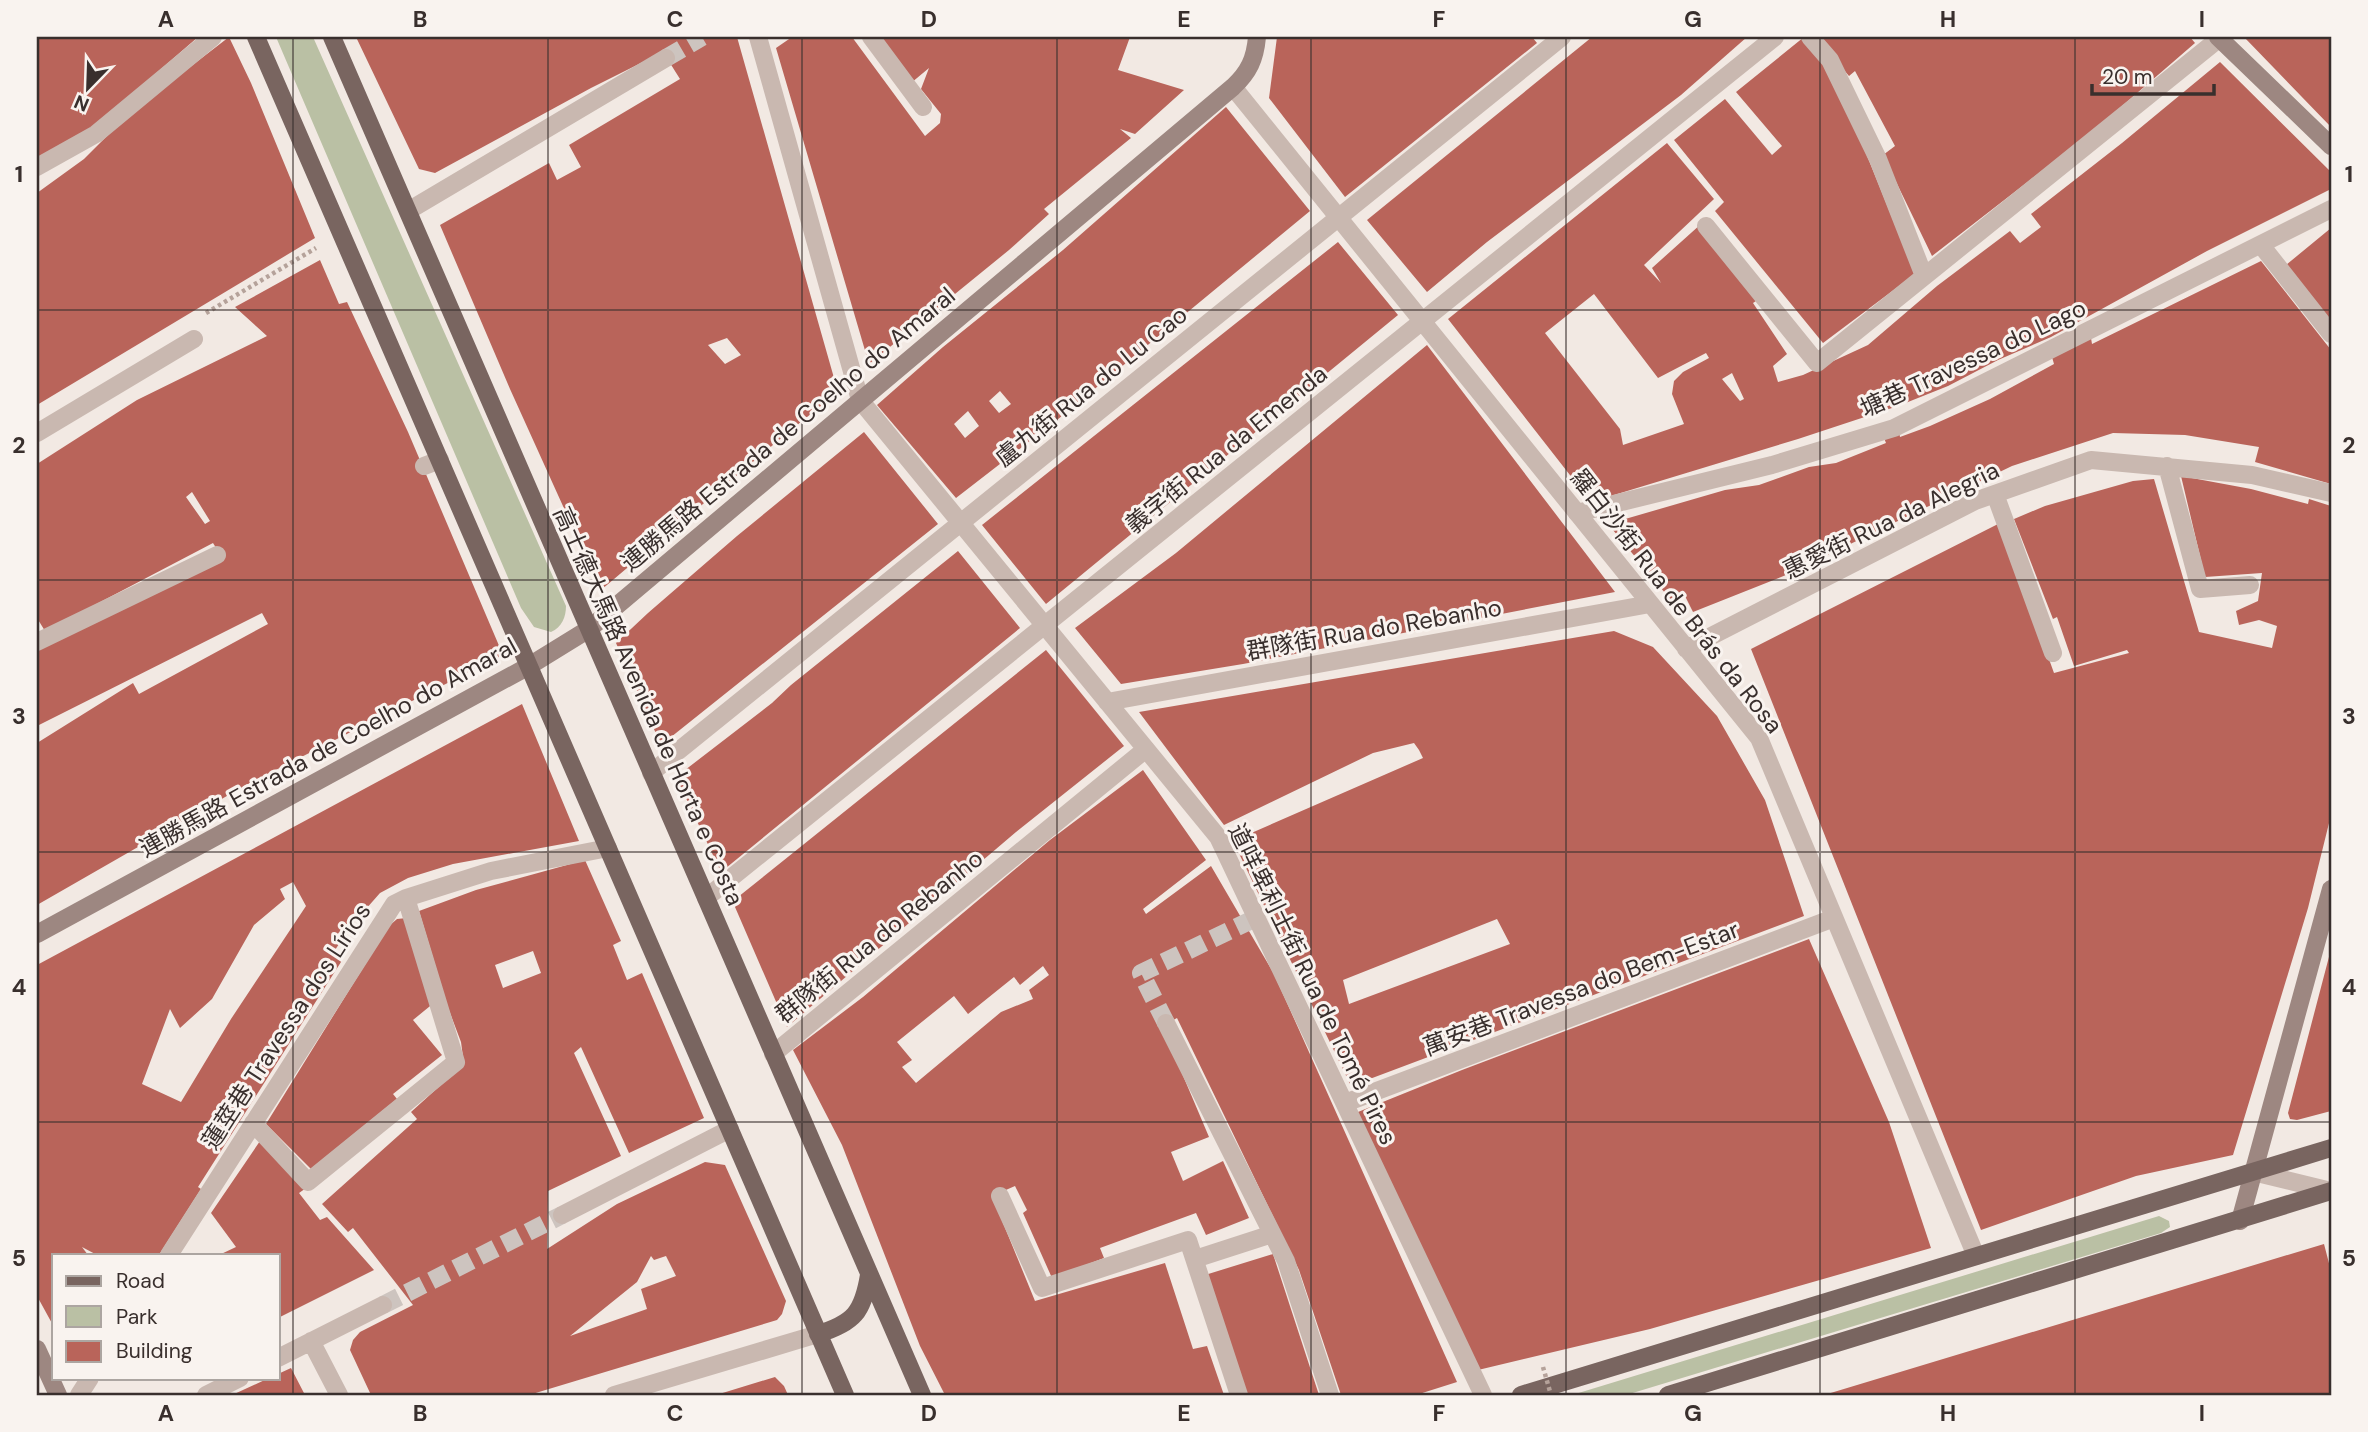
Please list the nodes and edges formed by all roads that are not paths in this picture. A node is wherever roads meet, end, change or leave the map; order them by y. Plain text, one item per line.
1 (213, 37) edge
2 (256, 37) edge
3 (332, 37) edge
4 (871, 37) edge
5 (1257, 37) edge
6 (1775, 37) edge
7 (1810, 37) edge
8 (2219, 37) edge
9 (762, 39) edge
10 (1550, 41) edge
11 (666, 58) tunnel mouth
12 (1233, 87) junction
13 (923, 107) dead end
14 (2331, 146) edge
15 (37, 167) edge
16 (2331, 209) edge
17 (408, 211) junction
18 (1339, 217) junction
19 (1706, 226) dead end
20 (2261, 245) junction
21 (1924, 276) junction
22 (1423, 321) junction
23 (2331, 334) edge
24 (194, 339) road end
25 (860, 400) junction
26 (37, 433) edge
27 (2167, 466) junction
28 (2331, 493) edge
29 (1995, 494) junction
30 (1577, 513) junction
31 (961, 523) junction
32 (217, 555) dead end
33 (2250, 585) dead end
34 (1650, 604) junction
35 (1045, 626) junction
36 (589, 629) junction
37 (37, 642) edge
38 (1686, 649) junction
39 (2053, 653) dead end
40 (529, 666) junction
41 (1107, 702) junction
42 (1146, 749) junction
43 (651, 773) junction
44 (608, 848) junction
45 (2331, 889) edge
46 (406, 898) junction
47 (706, 898) junction
48 (1834, 918) junction
49 (37, 934) edge
50 (1166, 1023) tunnel mouth
51 (773, 1054) junction
52 (1345, 1103) junction
53 (253, 1123) junction
54 (730, 1129) junction
55 (2331, 1148) edge
56 (2253, 1172) junction
57 (2331, 1191) edge
58 (1000, 1196) dead end
59 (562, 1215) tunnel mouth
60 (2240, 1221) junction
61 (1272, 1234) junction
62 (170, 1254) edge
63 (1976, 1256) junction
64 (1195, 1259) junction
65 (869, 1275) junction
66 (383, 1305) tunnel mouth
67 (818, 1334) junction
68 (312, 1341) junction
69 (37, 1349) edge
70 (280, 1357) edge
71 (89, 1380) edge
72 (236, 1380) edge
73 (58, 1395) edge
74 (79, 1395) edge
75 (206, 1395) edge
76 (339, 1395) edge
77 (614, 1395) edge
78 (845, 1395) edge
79 (922, 1395) edge
80 (1239, 1395) edge
81 (1330, 1395) edge
82 (1483, 1395) edge
83 (1521, 1395) edge
84 (1668, 1395) edge

1 - 15 street
2 - 40 main road
3 - 17 main road, 高士德大馬路 Avenida de Horta e Costa
4 - 13 street
5 - 12 street, 連勝馬路 Estrada de Coelho do Amaral
6 - 22 street, 義字街 Rua da Emenda
7 - 21 street
8 - 14 street
8 - 21 street
9 - 25 street
10 - 18 street, 盧九街 Rua do Lu Cao
11 - 17 street
12 - 18 street, 羅白沙街 Rua de Brás da Rosa
12 - 25 street, 連勝馬路 Estrada de Coelho do Amaral
16 - 20 street, 塘巷 Travessa do Lago
17 - 36 main road, 高士德大馬路 Avenida de Horta e Costa
18 - 22 street, 羅白沙街 Rua de Brás da Rosa
18 - 31 street, 盧九街 Rua do Lu Cao
19 - 21 street
20 - 23 street
20 - 30 street, 塘巷 Travessa do Lago
22 - 30 street, 羅白沙街 Rua de Brás da Rosa
22 - 35 street, 義字街 Rua da Emenda
24 - 26 street
25 - 31 street, 道咩卑利士街 Rua de Tomé Pires
25 - 36 street, 連勝馬路 Estrada de Coelho do Amaral
27 - 28 street, 惠愛街 Rua da Alegria
27 - 29 street, 惠愛街 Rua da Alegria
27 - 33 street
29 - 38 street, 惠愛街 Rua da Alegria
29 - 39 street
30 - 34 street, 羅白沙街 Rua de Brás da Rosa
31 - 35 street, 道咩卑利士街 Rua de Tomé Pires
31 - 43 street, 盧九街 Rua do Lu Cao
32 - 37 street
34 - 38 street, 羅白沙街 Rua de Brás da Rosa
34 - 41 street, 群隊街 Rua do Rebanho
35 - 41 street, 道咩卑利士街 Rua de Tomé Pires
35 - 47 street, 義字街 Rua da Emenda
36 - 40 street, 連勝馬路 Estrada de Coelho do Amaral
36 - 43 main road, 高士德大馬路 Avenida de Horta e Costa
38 - 48 street, 羅白沙街 Rua de Brás da Rosa
40 - 44 main road
40 - 49 street, 連勝馬路 Estrada de Coelho do Amaral
41 - 42 street, 道咩卑利士街 Rua de Tomé Pires
42 - 51 street, 群隊街 Rua do Rebanho
42 - 52 street, 道咩卑利士街 Rua de Tomé Pires
43 - 47 main road, 高士德大馬路 Avenida de Horta e Costa
44 - 46 street, 蓮莖巷 Travessa dos Lírios
44 - 54 main road
45 - 56 street
46 - 53 street, 蓮莖巷 Travessa dos Lírios
46 - 53 street
47 - 51 main road, 高士德大馬路 Avenida de Horta e Costa
48 - 52 street, 萬安巷 Travessa do Bem-Estar
48 - 63 street, 羅白沙街 Rua de Brás da Rosa
50 - 61 street
51 - 65 main road, 高士德大馬路 Avenida de Horta e Costa
52 - 82 street, 道咩卑利士街 Rua de Tomé Pires
53 - 62 street, 蓮莖巷 Travessa dos Lírios
54 - 59 street
54 - 67 main road
55 - 56 main road
56 - 57 street
56 - 60 street
56 - 63 main road
57 - 60 main road
58 - 64 street
60 - 84 main road
61 - 64 street
61 - 81 street
63 - 83 main road
64 - 80 street
65 - 67 main road
65 - 79 main road, 高士德大馬路 Avenida de Horta e Costa
66 - 68 street
67 - 77 street
67 - 78 main road
68 - 70 street
68 - 76 street
69 - 73 street
71 - 74 street
72 - 75 street

